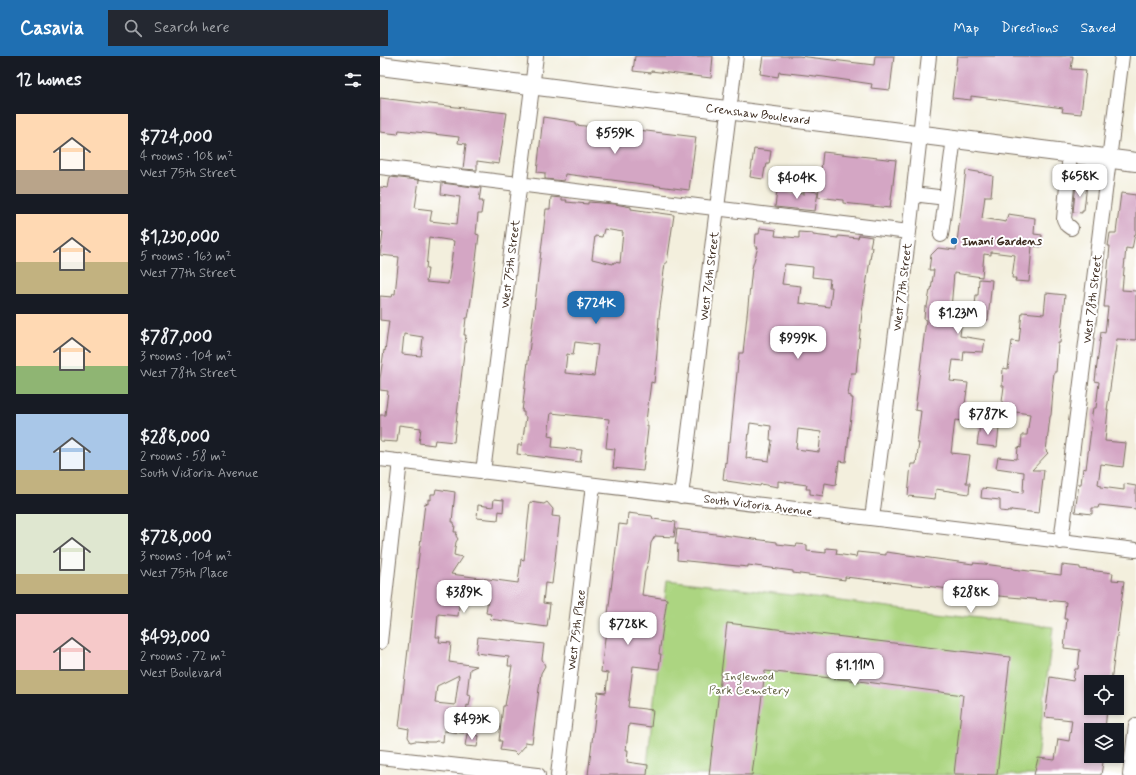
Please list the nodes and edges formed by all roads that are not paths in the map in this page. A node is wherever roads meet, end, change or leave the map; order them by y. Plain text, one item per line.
1 (536, 56) edge
2 (736, 56) edge
3 (929, 56) edge
4 (1122, 56) edge
5 (380, 66) edge
6 (533, 84) junction
7 (729, 111) junction
8 (919, 134) junction
9 (954, 138) junction
10 (1070, 153) junction
11 (1110, 158) junction
12 (1136, 162) edge
13 (380, 167) edge
14 (521, 184) junction
15 (913, 194) junction
16 (946, 198) junction
17 (718, 208) junction
18 (1071, 228) dead end
19 (909, 232) junction
20 (941, 235) dead end
21 (380, 459) edge
22 (400, 462) junction
23 (483, 472) junction
24 (594, 485) junction
25 (681, 496) junction
26 (872, 518) junction
27 (1061, 542) junction
28 (1136, 550) edge
29 (380, 642) edge
30 (1136, 725) edge
31 (380, 757) edge
32 (538, 775) edge
33 (558, 775) edge
34 (1130, 775) edge

1 - 6 street, West 75th Street
2 - 7 street, West 76th Street
3 - 8 street, West 77th Street
4 - 11 street, West 78th Street
5 - 6 main road, Crenshaw Boulevard
6 - 7 main road, Crenshaw Boulevard
6 - 14 street, West 75th Street
7 - 8 main road, Crenshaw Boulevard
7 - 17 street, West 76th Street
8 - 9 main road, Crenshaw Boulevard
8 - 15 street, West 77th Street
9 - 10 main road, Crenshaw Boulevard
9 - 16 street
10 - 11 main road, Crenshaw Boulevard
10 - 18 street
11 - 12 main road, Crenshaw Boulevard
11 - 27 street, West 78th Street
13 - 14 street
14 - 17 street
14 - 23 street, West 75th Street
15 - 16 street
15 - 19 street, West 77th Street
16 - 20 street
17 - 19 street
17 - 25 street, West 76th Street
19 - 26 street, West 77th Street
21 - 22 street, South Victoria Avenue
22 - 23 street, South Victoria Avenue
22 - 29 street
23 - 24 street, South Victoria Avenue
24 - 25 street, South Victoria Avenue
24 - 33 street, West 75th Place
25 - 26 street, South Victoria Avenue
26 - 27 street, South Victoria Avenue
27 - 28 street, South Victoria Avenue
30 - 34 street
31 - 32 street

